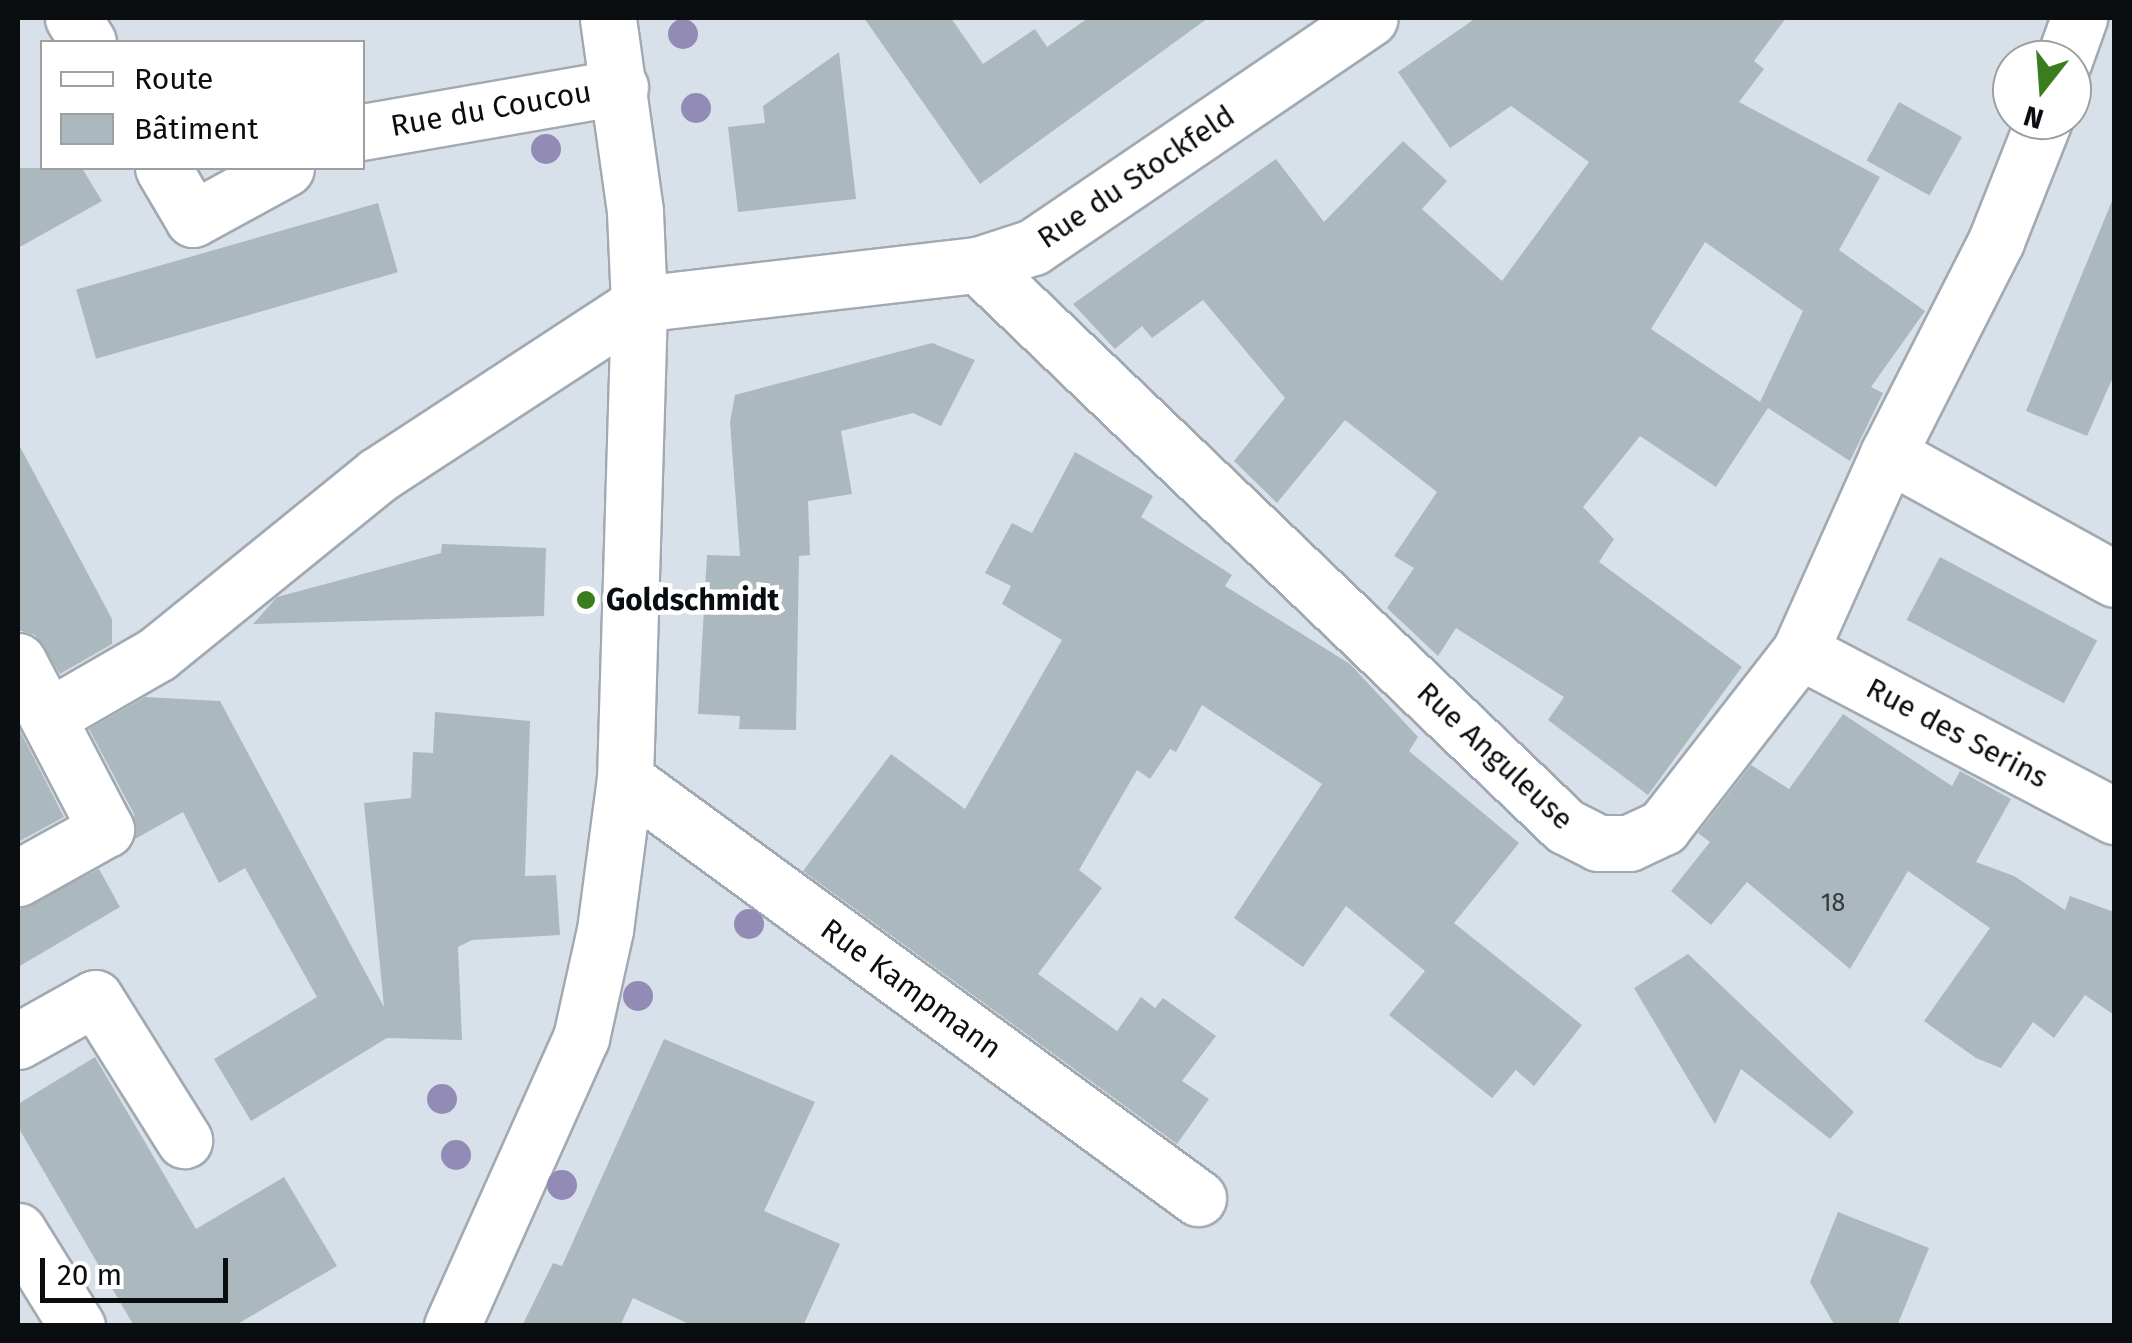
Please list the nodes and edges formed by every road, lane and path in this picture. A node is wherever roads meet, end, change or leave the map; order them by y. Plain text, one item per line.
1 (73, 18) edge
2 (608, 18) edge
3 (1370, 18) edge
4 (87, 40) edge
5 (620, 87) junction
6 (365, 131) edge
7 (2036, 140) edge
8 (163, 170) edge
9 (282, 170) edge
10 (978, 265) junction
11 (639, 304) junction
12 (1888, 454) junction
13 (2114, 579) edge
14 (1800, 651) junction
15 (18, 661) edge
16 (48, 717) junction
17 (624, 779) junction
18 (2114, 816) edge
19 (18, 878) edge
20 (18, 1041) edge
21 (184, 1140) dead end
22 (1198, 1198) dead end
23 (18, 1231) edge
24 (77, 1326) edge
25 (452, 1326) edge

1 - 4 street
2 - 5 street
3 - 10 street, Rue du Stockfeld
5 - 6 street, Rue du Coucou
5 - 11 street
7 - 12 street, Rue Anguleuse
8 - 9 street
10 - 11 street, Rue du Stockfeld
10 - 14 street, Rue Anguleuse
11 - 16 street
11 - 17 street
12 - 13 street
12 - 14 street, Rue Anguleuse
14 - 18 street, Rue des Serins
15 - 16 street
16 - 19 street
17 - 22 street, Rue Kampmann
17 - 25 street
20 - 21 street
23 - 24 street

